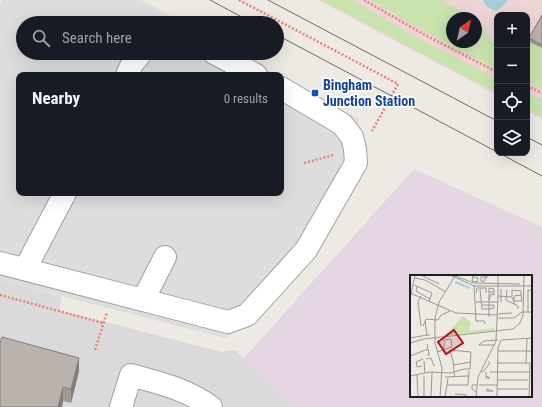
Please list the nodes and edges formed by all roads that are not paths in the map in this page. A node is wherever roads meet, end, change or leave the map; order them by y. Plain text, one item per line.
1 (135, 60) edge
2 (227, 60) edge
3 (128, 72) edge
4 (250, 72) edge
5 (284, 90) edge
6 (63, 196) edge
7 (165, 258) dead end
8 (0, 263) edge
9 (25, 270) junction
10 (143, 300) junction
11 (121, 407) edge
12 (211, 407) edge

1 - 3 street
2 - 4 street
5 - 10 street
6 - 9 street
7 - 10 street
8 - 9 street
9 - 10 street
11 - 12 street

